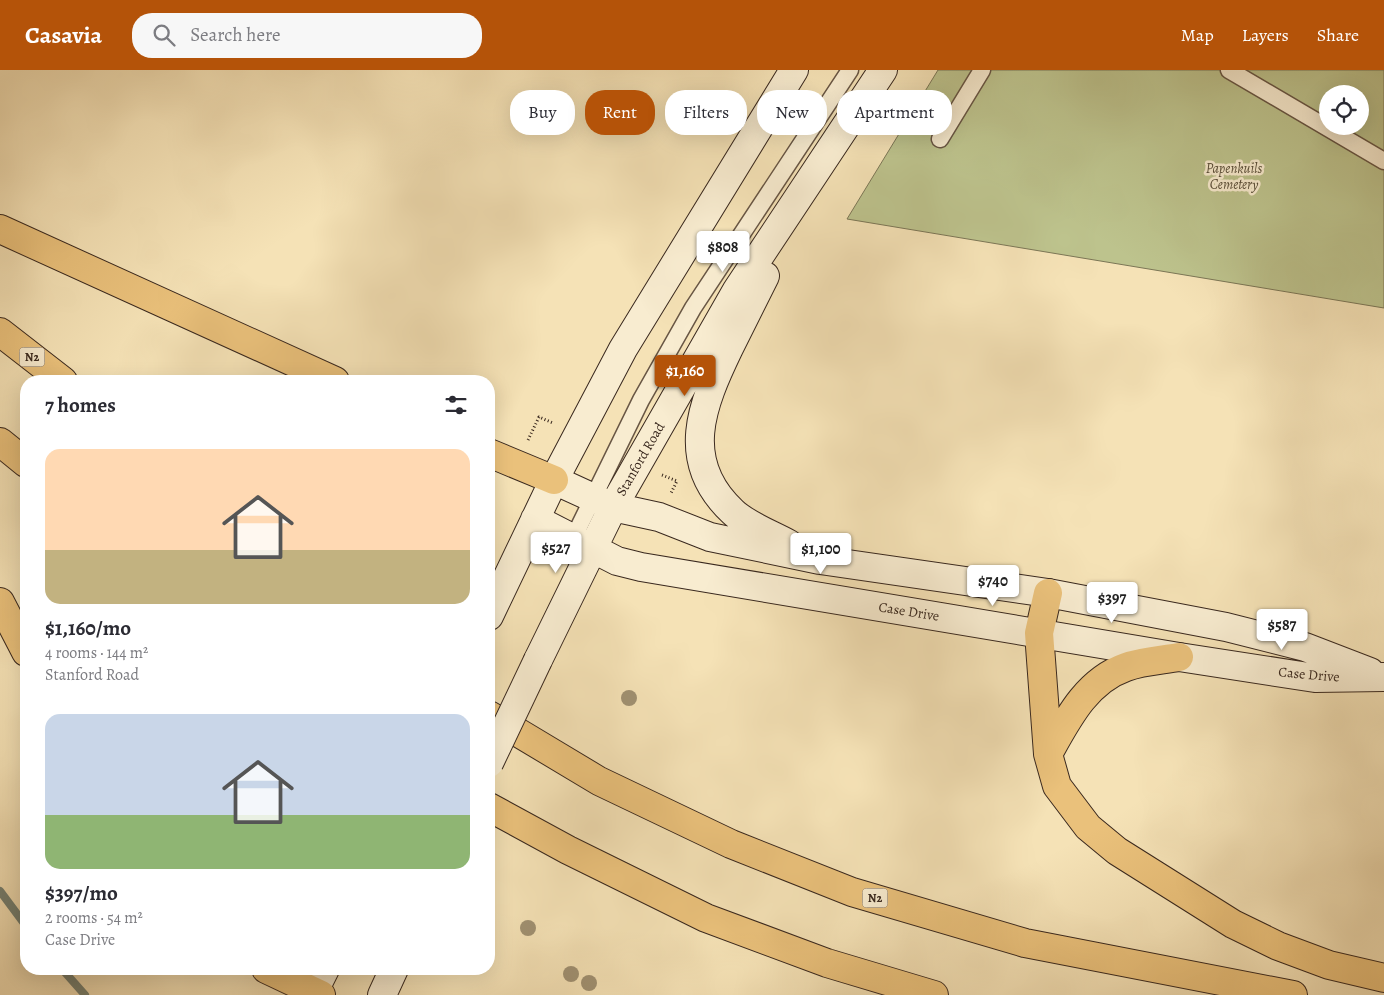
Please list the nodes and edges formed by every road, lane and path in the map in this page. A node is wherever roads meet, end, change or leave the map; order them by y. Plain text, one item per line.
1 (794, 70) edge
2 (850, 70) edge
3 (883, 70) edge
4 (982, 70) edge
5 (1229, 70) edge
6 (940, 139) dead end
7 (1384, 161) edge
8 (810, 182) junction
9 (0, 229) edge
10 (0, 332) edge
11 (55, 375) edge
12 (322, 375) edge
13 (0, 442) edge
14 (495, 455) edge
15 (20, 458) edge
16 (554, 480) junction
17 (603, 502) junction
18 (535, 519) junction
19 (583, 544) junction
20 (820, 560) junction
21 (1048, 593) junction
22 (0, 602) edge
23 (495, 603) edge
24 (1038, 633) junction
25 (20, 640) edge
26 (1179, 657) junction
27 (1384, 677) edge
28 (495, 719) edge
29 (495, 750) edge
30 (1048, 754) junction
31 (495, 810) edge
32 (282, 975) edge
33 (391, 975) edge
34 (1384, 978) edge
35 (318, 988) edge
36 (382, 995) edge
37 (934, 995) edge
38 (1293, 995) edge

1 - 16 main road
2 - 17 lane
3 - 8 main road, Stanford Road
4 - 6 lane
5 - 7 lane
8 - 17 main road, Stanford Road
8 - 20 main road
9 - 12 highway
10 - 11 highway, N2
13 - 15 highway
14 - 16 highway
16 - 17 main road, Case Drive
16 - 18 main road
17 - 19 main road, Stanford Road
17 - 20 main road, Case Drive
18 - 19 main road, Case Drive
18 - 23 main road
19 - 24 main road, Case Drive
19 - 29 main road, Stanford Road, bridge
20 - 21 main road, Case Drive
21 - 24 highway
21 - 27 main road, Case Drive
22 - 25 highway
24 - 26 main road, Case Drive
24 - 30 highway
26 - 27 main road, Case Drive
26 - 30 highway
28 - 38 highway, N2
30 - 34 highway
31 - 37 highway
32 - 35 highway
33 - 36 main road

